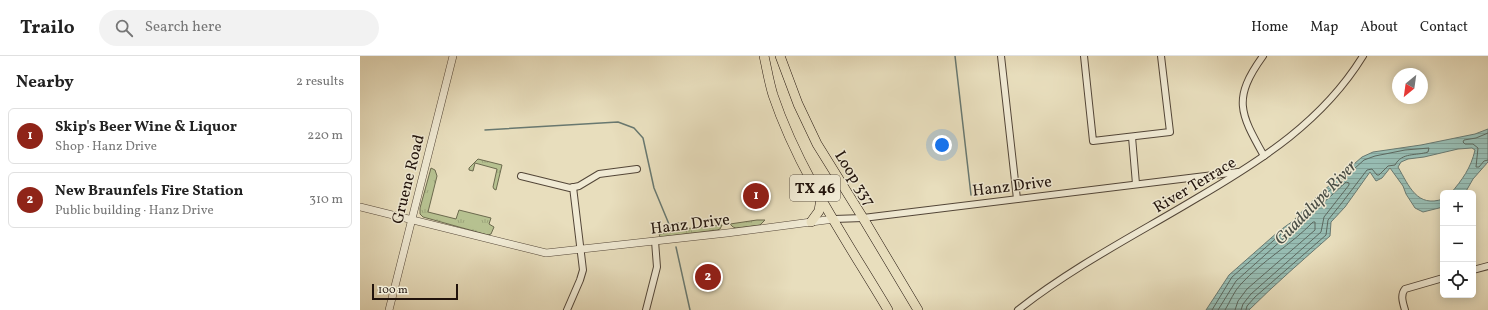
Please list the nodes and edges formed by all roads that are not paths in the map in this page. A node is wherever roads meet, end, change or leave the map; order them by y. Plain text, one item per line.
1 (453, 56) edge
2 (764, 56) edge
3 (780, 56) edge
4 (1001, 56) edge
5 (1084, 56) edge
6 (1161, 56) edge
7 (1263, 56) edge
8 (1363, 56) edge
9 (1132, 137) junction
10 (1264, 156) junction
11 (637, 169) dead end
12 (1242, 171) junction
13 (521, 176) dead end
14 (1136, 184) junction
15 (573, 187) junction
16 (821, 198) junction
17 (1017, 199) junction
18 (360, 207) edge
19 (864, 218) junction
20 (411, 219) junction
21 (834, 219) junction
22 (812, 222) junction
23 (655, 241) junction
24 (580, 250) junction
25 (1488, 267) edge
26 (1476, 269) edge
27 (1440, 279) edge
28 (389, 310) edge
29 (567, 310) edge
30 (646, 310) edge
31 (888, 310) edge
32 (918, 310) edge
33 (1018, 310) edge
34 (1405, 310) edge

1 - 20 street, Gruene Road
2 - 16 main road, TX 46
3 - 19 main road, Loop 337 / TX 46
4 - 17 street
5 - 9 street
6 - 9 street
7 - 10 street
8 - 10 street, River Terrace
9 - 14 street
10 - 12 street, River Terrace
11 - 15 street
12 - 14 street, Hanz Drive
12 - 33 street, River Terrace
13 - 15 street
14 - 17 street, Hanz Drive
15 - 24 street
16 - 21 main road, TX 46
16 - 22 main road
17 - 19 street, Hanz Drive
18 - 20 street, Hanz Drive
19 - 21 street, Hanz Drive
19 - 32 main road, Loop 337 / TX 46
20 - 24 street, Hanz Drive
20 - 28 street, Gruene Road
21 - 22 street, Hanz Drive
21 - 31 main road, TX 46
22 - 23 street, Hanz Drive
23 - 24 street, Hanz Drive
23 - 30 street
24 - 29 street
25 - 26 street
27 - 34 street

